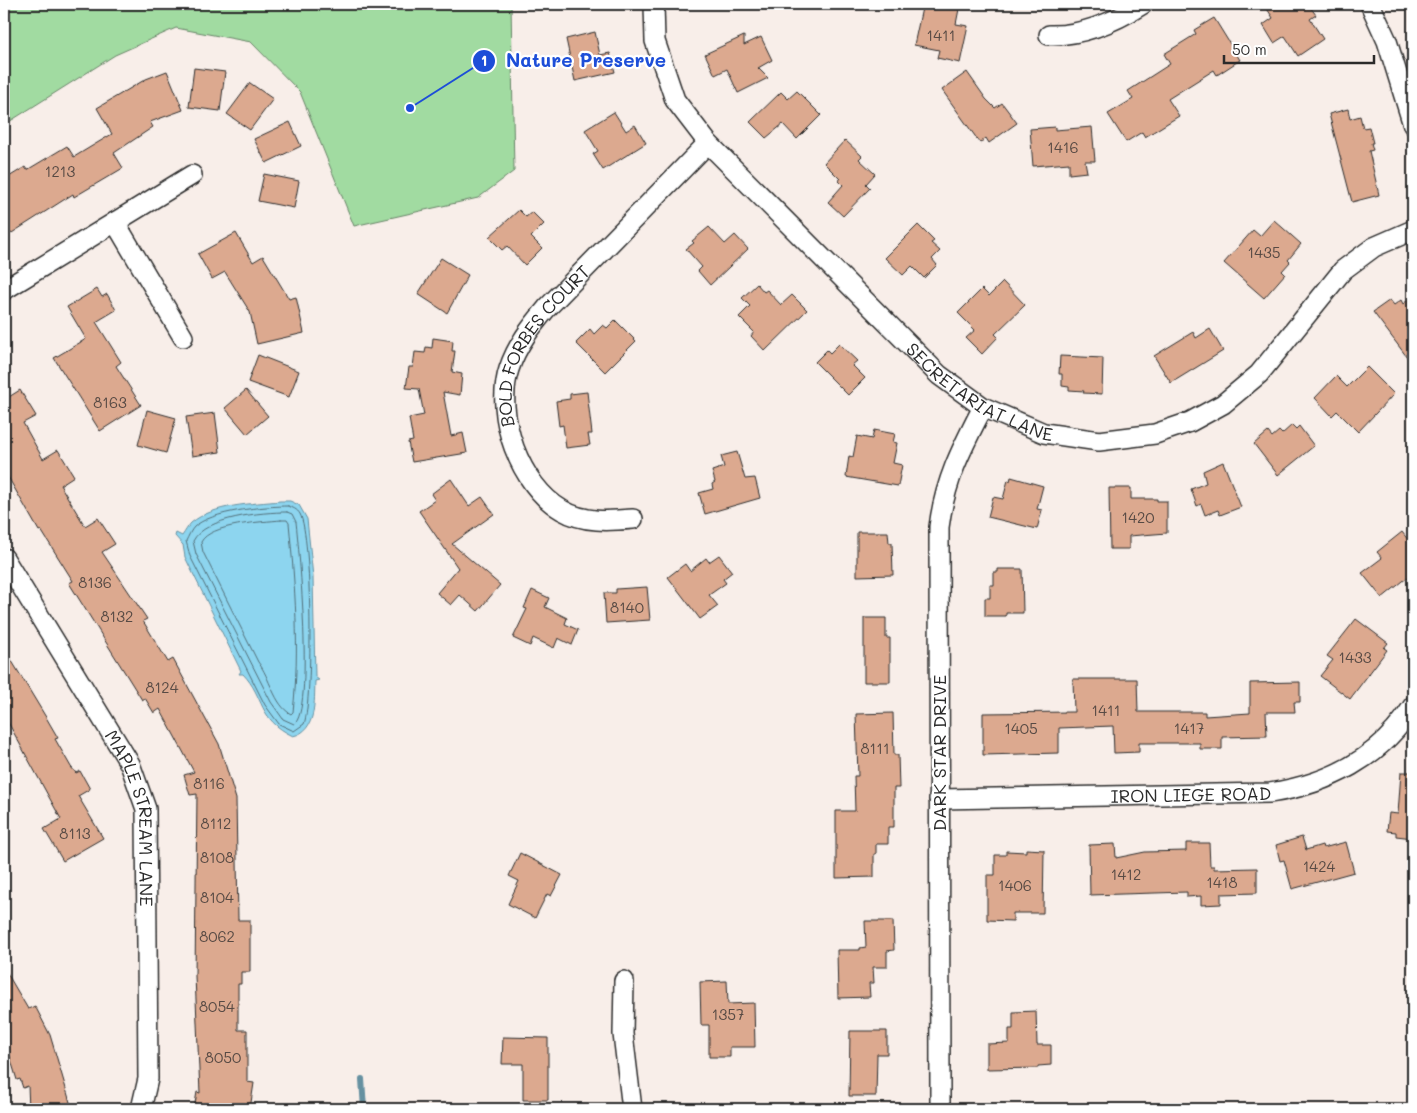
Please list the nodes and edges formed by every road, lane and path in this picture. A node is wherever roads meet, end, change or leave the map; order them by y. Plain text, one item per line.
1 (654, 4) edge
2 (1143, 4) edge
3 (1370, 4) edge
4 (1049, 35) dead end
5 (1413, 125) edge
6 (708, 143) junction
7 (192, 175) dead end
8 (115, 222) junction
9 (1413, 230) edge
10 (4, 290) edge
11 (183, 337) dead end
12 (984, 407) junction
13 (633, 519) dead end
14 (4, 558) edge
15 (1413, 706) edge
16 (939, 799) junction
17 (624, 981) dead end
18 (140, 1109) edge
19 (632, 1109) edge
20 (940, 1109) edge

1 - 6 street, SECRETARIAT LANE
2 - 4 street
3 - 5 street
6 - 12 street, SECRETARIAT LANE
6 - 13 street, BOLD FORBES COURT
7 - 8 street
8 - 10 street
8 - 11 street
9 - 12 street, SECRETARIAT LANE
12 - 16 street, DARK STAR DRIVE
14 - 18 street, MAPLE STREAM LANE
15 - 16 street, IRON LIEGE ROAD
16 - 20 street, DARK STAR DRIVE
17 - 19 street

